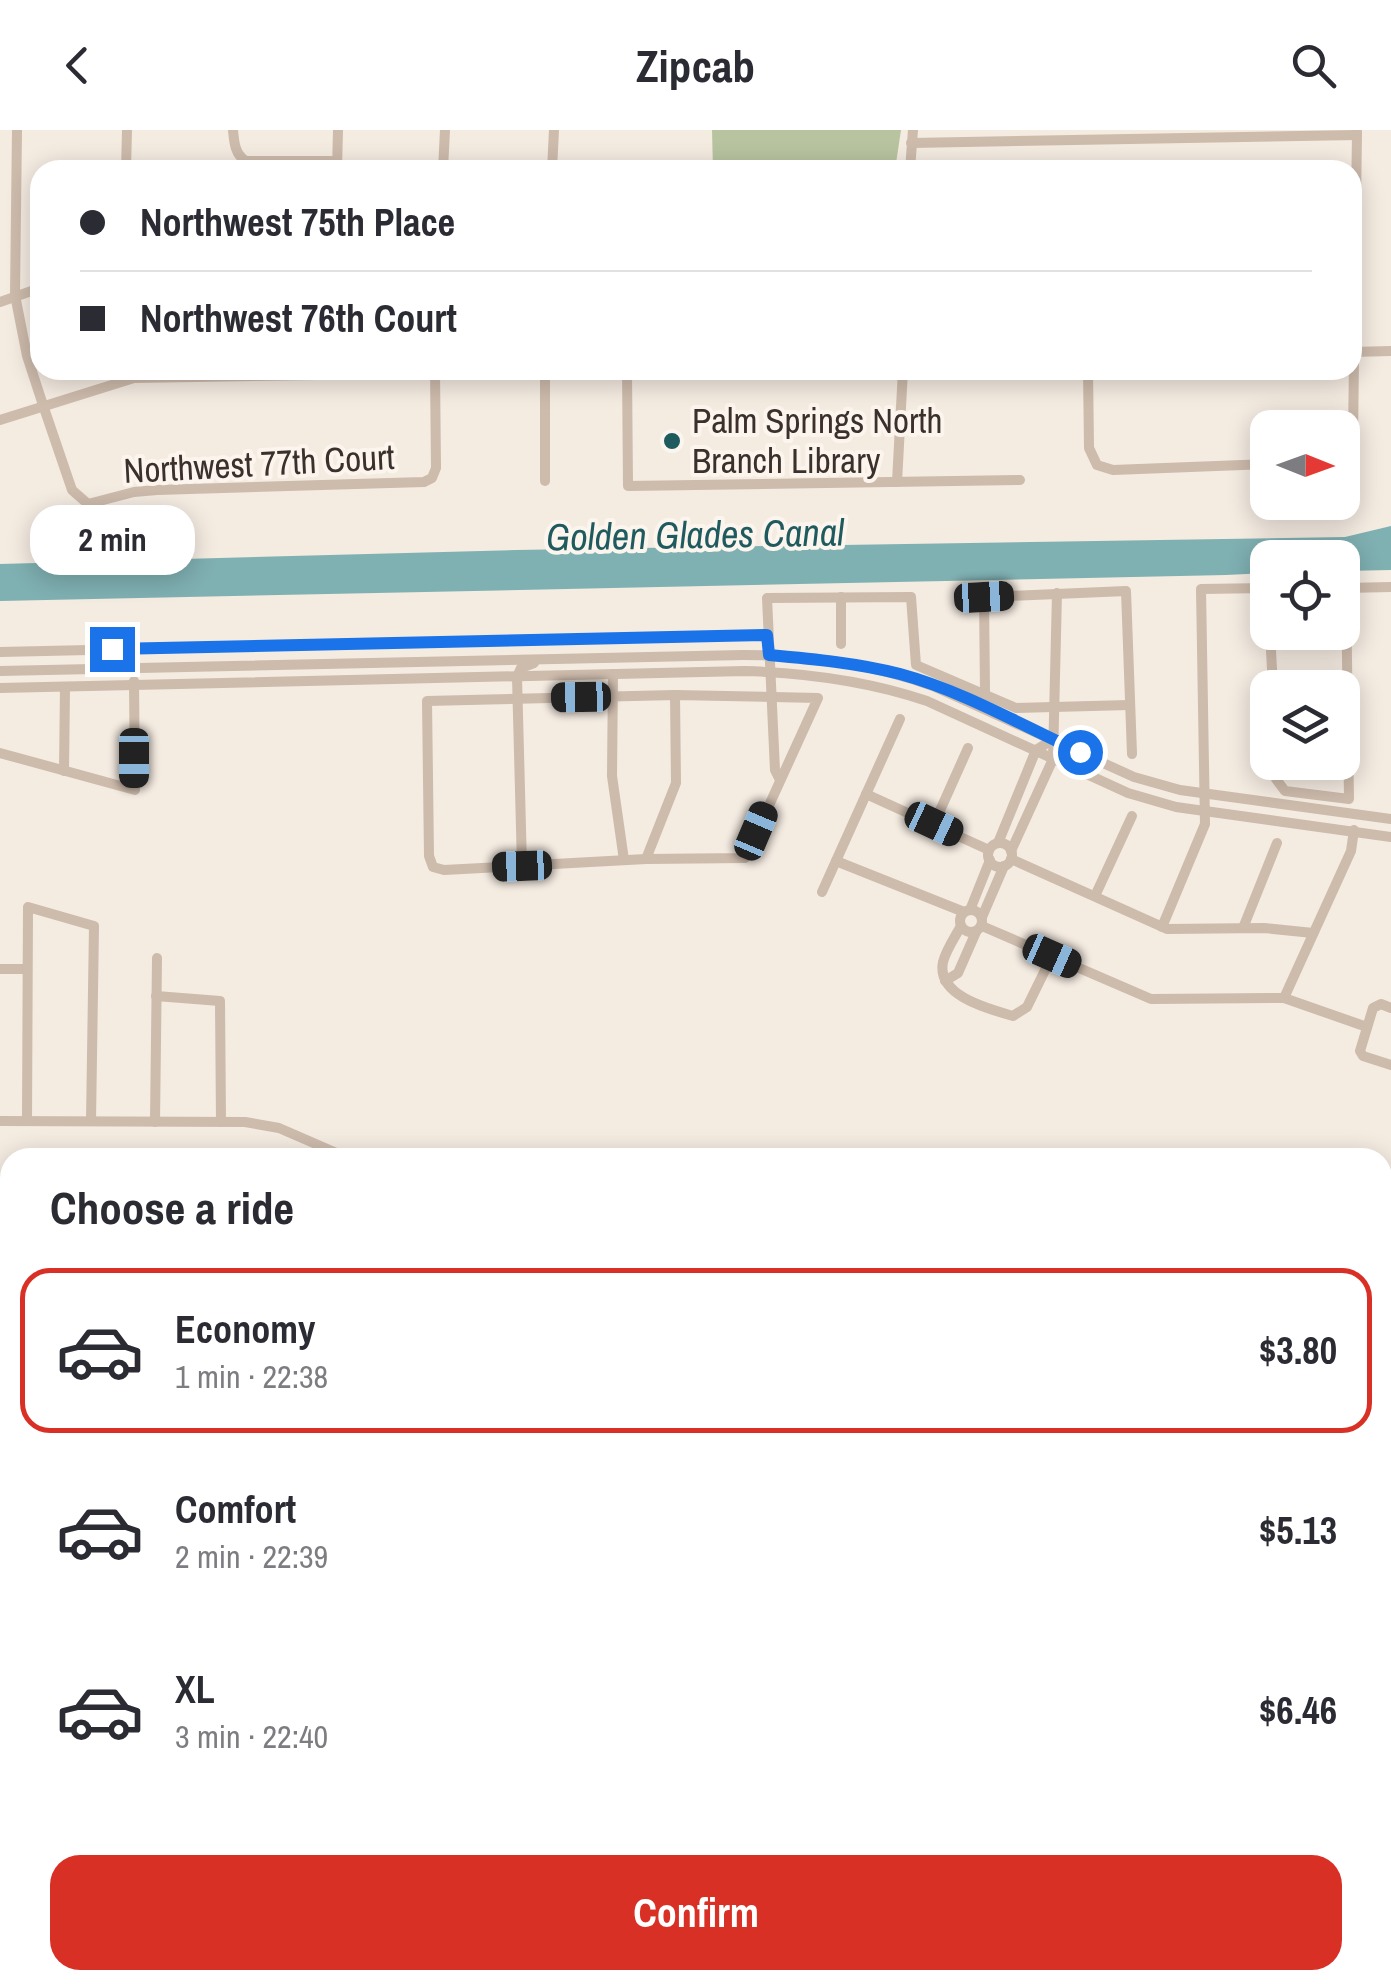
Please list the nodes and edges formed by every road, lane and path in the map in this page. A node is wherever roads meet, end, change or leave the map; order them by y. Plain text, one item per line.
1 (17, 130) edge
2 (127, 130) edge
3 (233, 130) edge
4 (338, 130) edge
5 (444, 130) edge
6 (554, 130) edge
7 (914, 130) edge
8 (1357, 132) edge
9 (911, 143) junction
10 (126, 160) edge
11 (248, 160) edge
12 (337, 160) edge
13 (443, 160) edge
14 (552, 160) edge
15 (910, 160) edge
16 (1356, 160) edge
17 (30, 291) edge
18 (16, 295) junction
19 (0, 302) edge
20 (1391, 351) edge
21 (1362, 352) edge
22 (30, 362) edge
23 (36, 380) edge
24 (127, 380) edge
25 (435, 380) edge
26 (545, 380) edge
27 (628, 380) edge
28 (902, 380) edge
29 (1088, 380) edge
30 (1353, 380) edge
31 (43, 404) junction
32 (1354, 410) edge
33 (0, 420) edge
34 (1250, 465) edge
35 (1020, 480) dead end
36 (545, 481) dead end
37 (897, 482) junction
38 (1391, 587) edge
39 (1250, 590) edge
40 (1057, 593) junction
41 (841, 597) junction
42 (767, 635) junction
43 (410, 641) junction
44 (841, 644) dead end
45 (0, 652) edge
46 (769, 655) junction
47 (544, 659) junction
48 (410, 662) junction
49 (134, 668) junction
50 (1347, 670) edge
51 (0, 672) edge
52 (770, 672) junction
53 (613, 674) junction
54 (516, 676) junction
55 (410, 679) junction
56 (134, 685) junction
57 (64, 687) junction
58 (0, 688) edge
59 (985, 692) junction
60 (675, 695) junction
61 (770, 695) junction
62 (614, 697) junction
63 (517, 698) junction
64 (1128, 705) junction
65 (1057, 708) junction
66 (900, 718) dead end
67 (1052, 740) junction
68 (968, 748) dead end
69 (1036, 750) junction
70 (0, 753) edge
71 (1132, 754) dead end
72 (1054, 759) junction
73 (64, 771) junction
74 (779, 778) junction
75 (1278, 780) edge
76 (1349, 780) edge
77 (866, 794) junction
78 (1205, 795) junction
79 (1205, 814) junction
80 (1132, 816) dead end
81 (1391, 819) edge
82 (934, 824) junction
83 (1354, 830) junction
84 (1391, 836) edge
85 (1277, 844) dead end
86 (992, 851) junction
87 (646, 859) junction
88 (1009, 859) junction
89 (624, 860) junction
90 (836, 861) junction
91 (522, 866) junction
92 (822, 892) dead end
93 (1095, 896) junction
94 (967, 911) junction
95 (980, 925) junction
96 (961, 926) junction
97 (1162, 927) junction
98 (1243, 928) junction
99 (1313, 933) junction
100 (1052, 956) junction
101 (157, 958) dead end
102 (0, 969) edge
103 (27, 969) junction
104 (946, 981) junction
105 (156, 996) junction
106 (1284, 998) junction
107 (1391, 1008) edge
108 (1367, 1028) junction
109 (1391, 1065) edge
110 (0, 1121) edge
111 (27, 1121) junction
112 (91, 1122) junction
113 (154, 1122) junction
114 (221, 1122) junction
115 (325, 1148) edge

1 - 18 street
2 - 10 street
3 - 11 street
4 - 12 street
5 - 13 street
6 - 14 street
7 - 9 street
8 - 9 street
8 - 16 street
9 - 15 street
17 - 18 street
18 - 19 street
18 - 22 street
20 - 21 street
23 - 31 street
24 - 31 street
25 - 31 street, Northwest 77th Court
26 - 36 street
27 - 37 street
28 - 37 street
29 - 34 street
30 - 32 street
31 - 33 street
35 - 37 street
38 - 50 street
39 - 78 street
40 - 59 street
40 - 64 street
40 - 65 street
41 - 42 street
41 - 44 street
41 - 59 street
42 - 43 street
42 - 46 street
43 - 45 street
43 - 48 street
46 - 47 street
46 - 52 street
46 - 67 street
47 - 48 street
47 - 54 street
48 - 49 street
48 - 55 street
49 - 51 street
49 - 56 street
52 - 53 street
52 - 61 street
52 - 69 street
53 - 54 street
53 - 62 street
54 - 55 street
54 - 63 street
55 - 56 street
56 - 57 street
56 - 73 street
57 - 58 street
57 - 73 street
59 - 65 street
60 - 61 street
60 - 62 street
60 - 87 street
61 - 74 street
61 - 74 street
62 - 63 street
62 - 89 street
63 - 91 street
63 - 91 street
64 - 65 street
64 - 71 street
65 - 67 street
66 - 77 street
67 - 69 street
67 - 72 street
67 - 78 street
68 - 82 street
69 - 72 street
69 - 86 street
70 - 73 street
72 - 79 street
72 - 88 street
74 - 87 street
75 - 76 street
77 - 82 street
77 - 90 street
78 - 79 street
78 - 81 street
79 - 83 street
79 - 97 street
80 - 93 street
82 - 86 street
83 - 84 street
83 - 99 street
85 - 98 street
86 - 88 street
86 - 88 street
86 - 94 street
87 - 89 street
88 - 93 street
88 - 95 street
89 - 91 street
90 - 92 street
90 - 94 street
93 - 97 street
94 - 95 street
94 - 96 street
95 - 96 street
95 - 100 street
95 - 104 street
96 - 104 street
97 - 98 street
98 - 99 street
99 - 106 street
100 - 104 street
100 - 106 street
101 - 105 street
102 - 103 street
103 - 111 street
103 - 112 street
105 - 113 street
105 - 114 street
106 - 108 street
107 - 108 street
108 - 109 street
110 - 111 street
111 - 112 street
112 - 113 street
113 - 114 street
114 - 115 street

